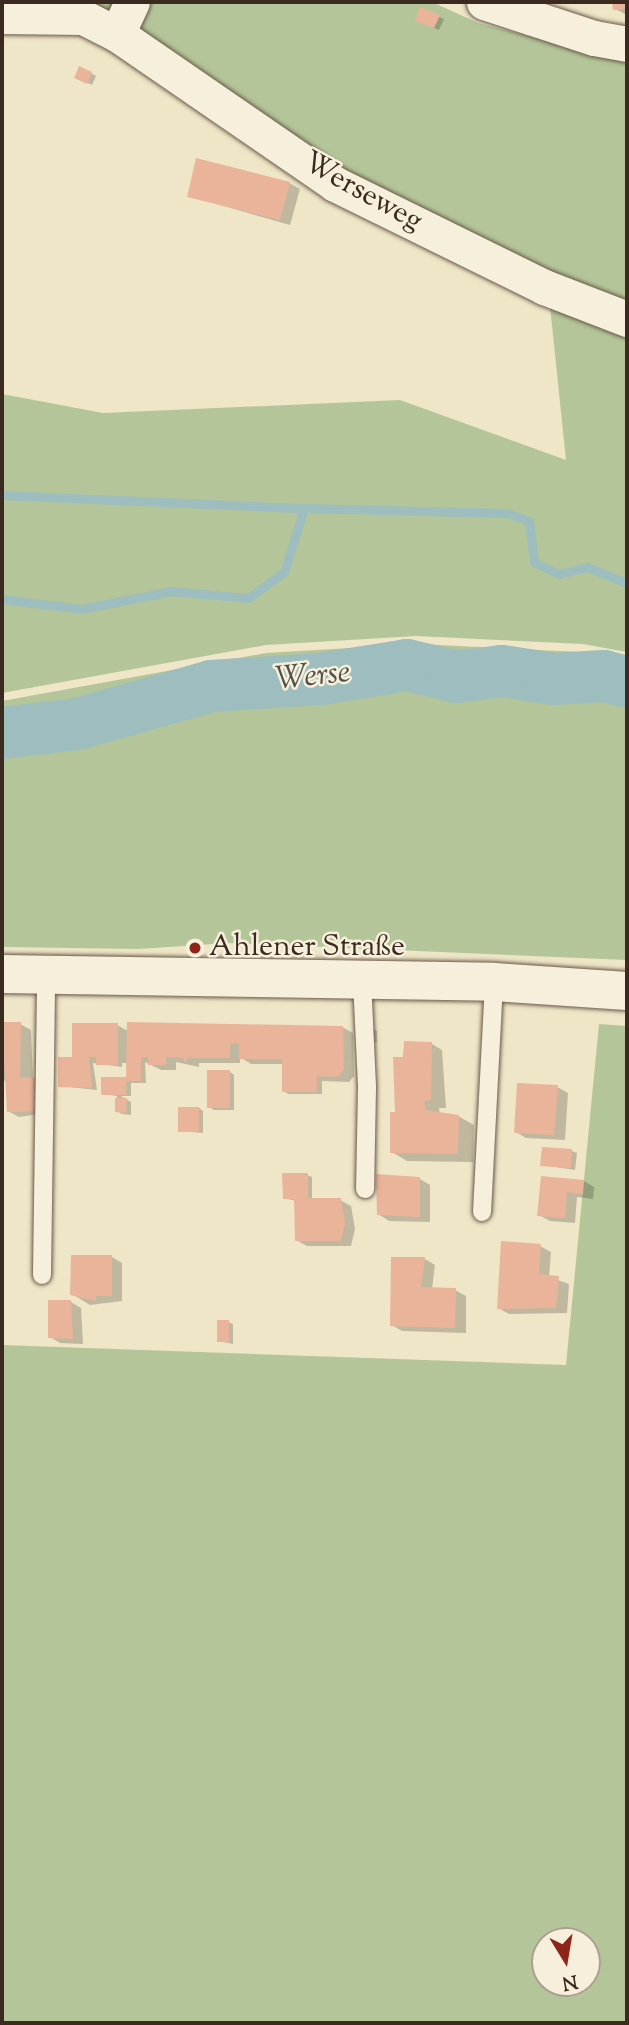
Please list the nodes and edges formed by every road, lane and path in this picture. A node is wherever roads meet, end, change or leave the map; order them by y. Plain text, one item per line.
1 (132, 2) edge
2 (484, 2) edge
3 (2, 16) edge
4 (117, 34) junction
5 (627, 44) edge
6 (627, 319) edge
7 (2, 974) edge
8 (46, 975) junction
9 (362, 980) junction
10 (494, 982) junction
11 (627, 991) edge
12 (365, 1189) dead end
13 (482, 1212) dead end
14 (42, 1275) dead end

1 - 4 street
2 - 5 street
3 - 4 street, Werseweg
4 - 6 street, Werseweg
7 - 8 main road
8 - 9 main road
8 - 14 lane
9 - 10 main road
9 - 12 lane
10 - 11 main road
10 - 13 lane

